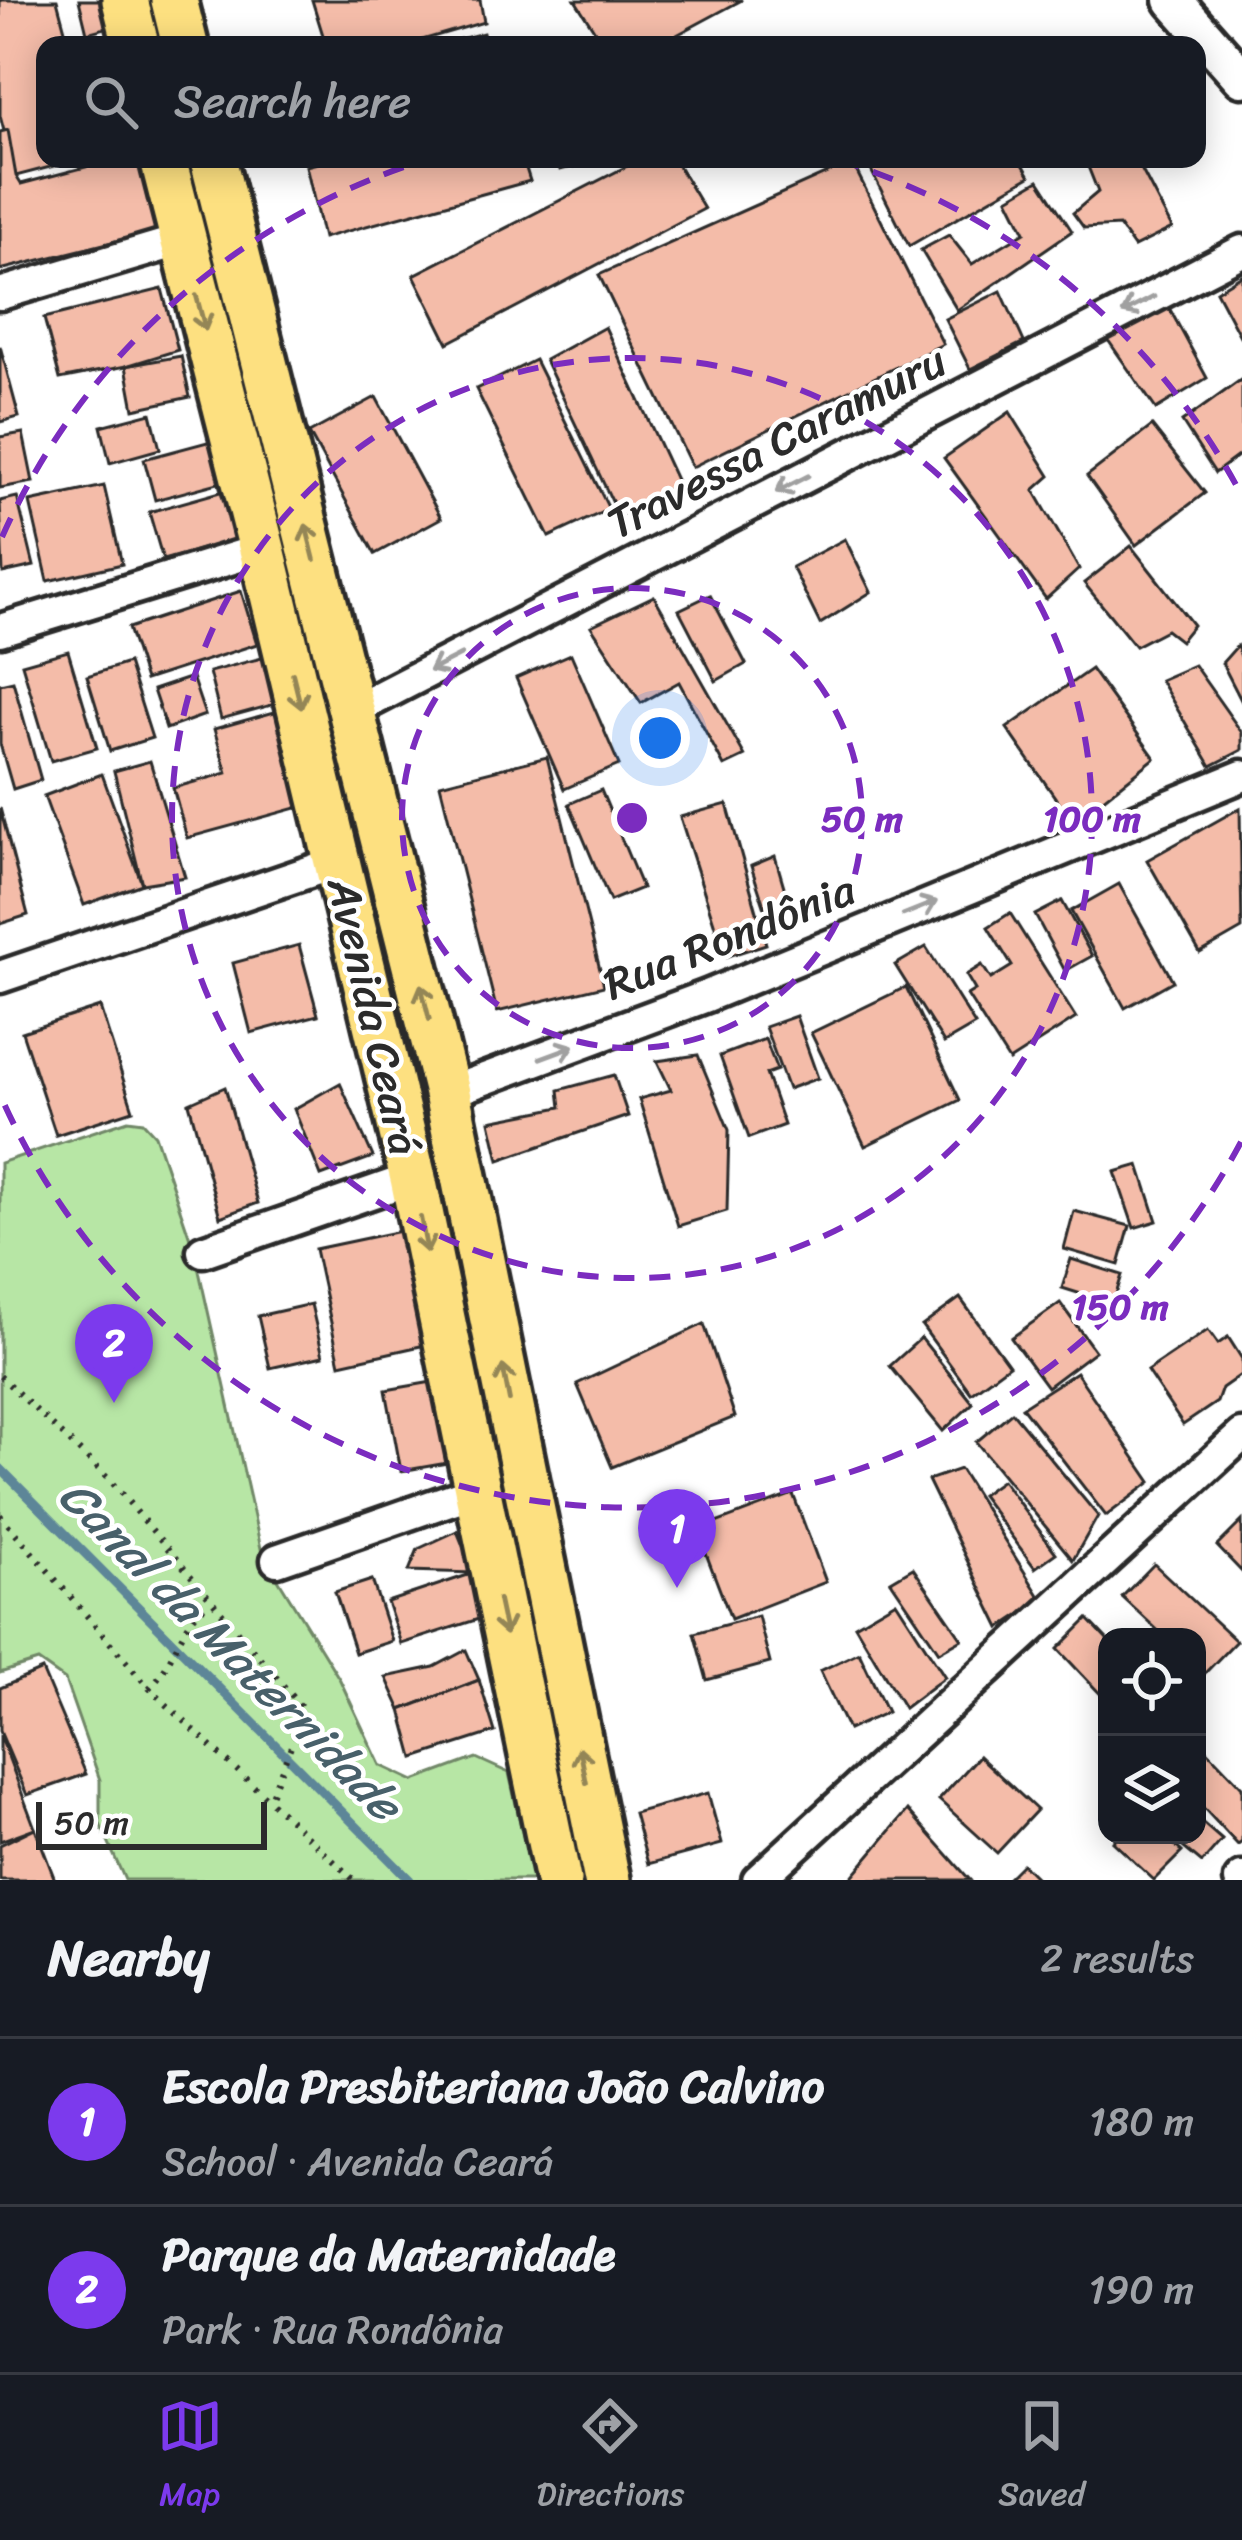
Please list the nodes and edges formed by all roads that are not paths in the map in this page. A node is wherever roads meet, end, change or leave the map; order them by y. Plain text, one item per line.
1 (125, 0) edge
2 (174, 0) edge
3 (1174, 0) edge
4 (134, 36) edge
5 (183, 36) edge
6 (1205, 36) edge
7 (1206, 37) edge
8 (1242, 78) edge
9 (165, 168) edge
10 (216, 168) edge
11 (182, 240) junction
12 (1242, 251) edge
13 (0, 295) edge
14 (262, 549) junction
15 (0, 630) edge
16 (352, 711) junction
17 (1242, 776) edge
18 (338, 862) junction
19 (0, 977) edge
20 (447, 1093) junction
21 (413, 1178) junction
22 (203, 1250) dead end
23 (1242, 1436) edge
24 (475, 1491) junction
25 (277, 1560) dead end
26 (558, 1880) edge
27 (607, 1880) edge
28 (758, 1880) edge

1 - 4 main road
2 - 5 main road
3 - 6 street
7 - 8 street
9 - 11 main road, Avenida Ceará
16 -> 10 main road, Avenida Ceará
11 - 13 street
11 -> 14 main road, Avenida Ceará
12 -> 16 street, Travessa Caramuru
14 - 15 street
14 -> 18 main road, Avenida Ceará
20 -> 16 main road, Avenida Ceará
20 -> 17 street, Rua Rondônia
18 - 19 street
18 - 21 main road, Avenida Ceará
27 -> 20 main road, Avenida Ceará
21 - 22 street
21 -> 24 main road, Avenida Ceará
23 - 28 street
24 - 25 street
24 -> 26 main road, Avenida Ceará

